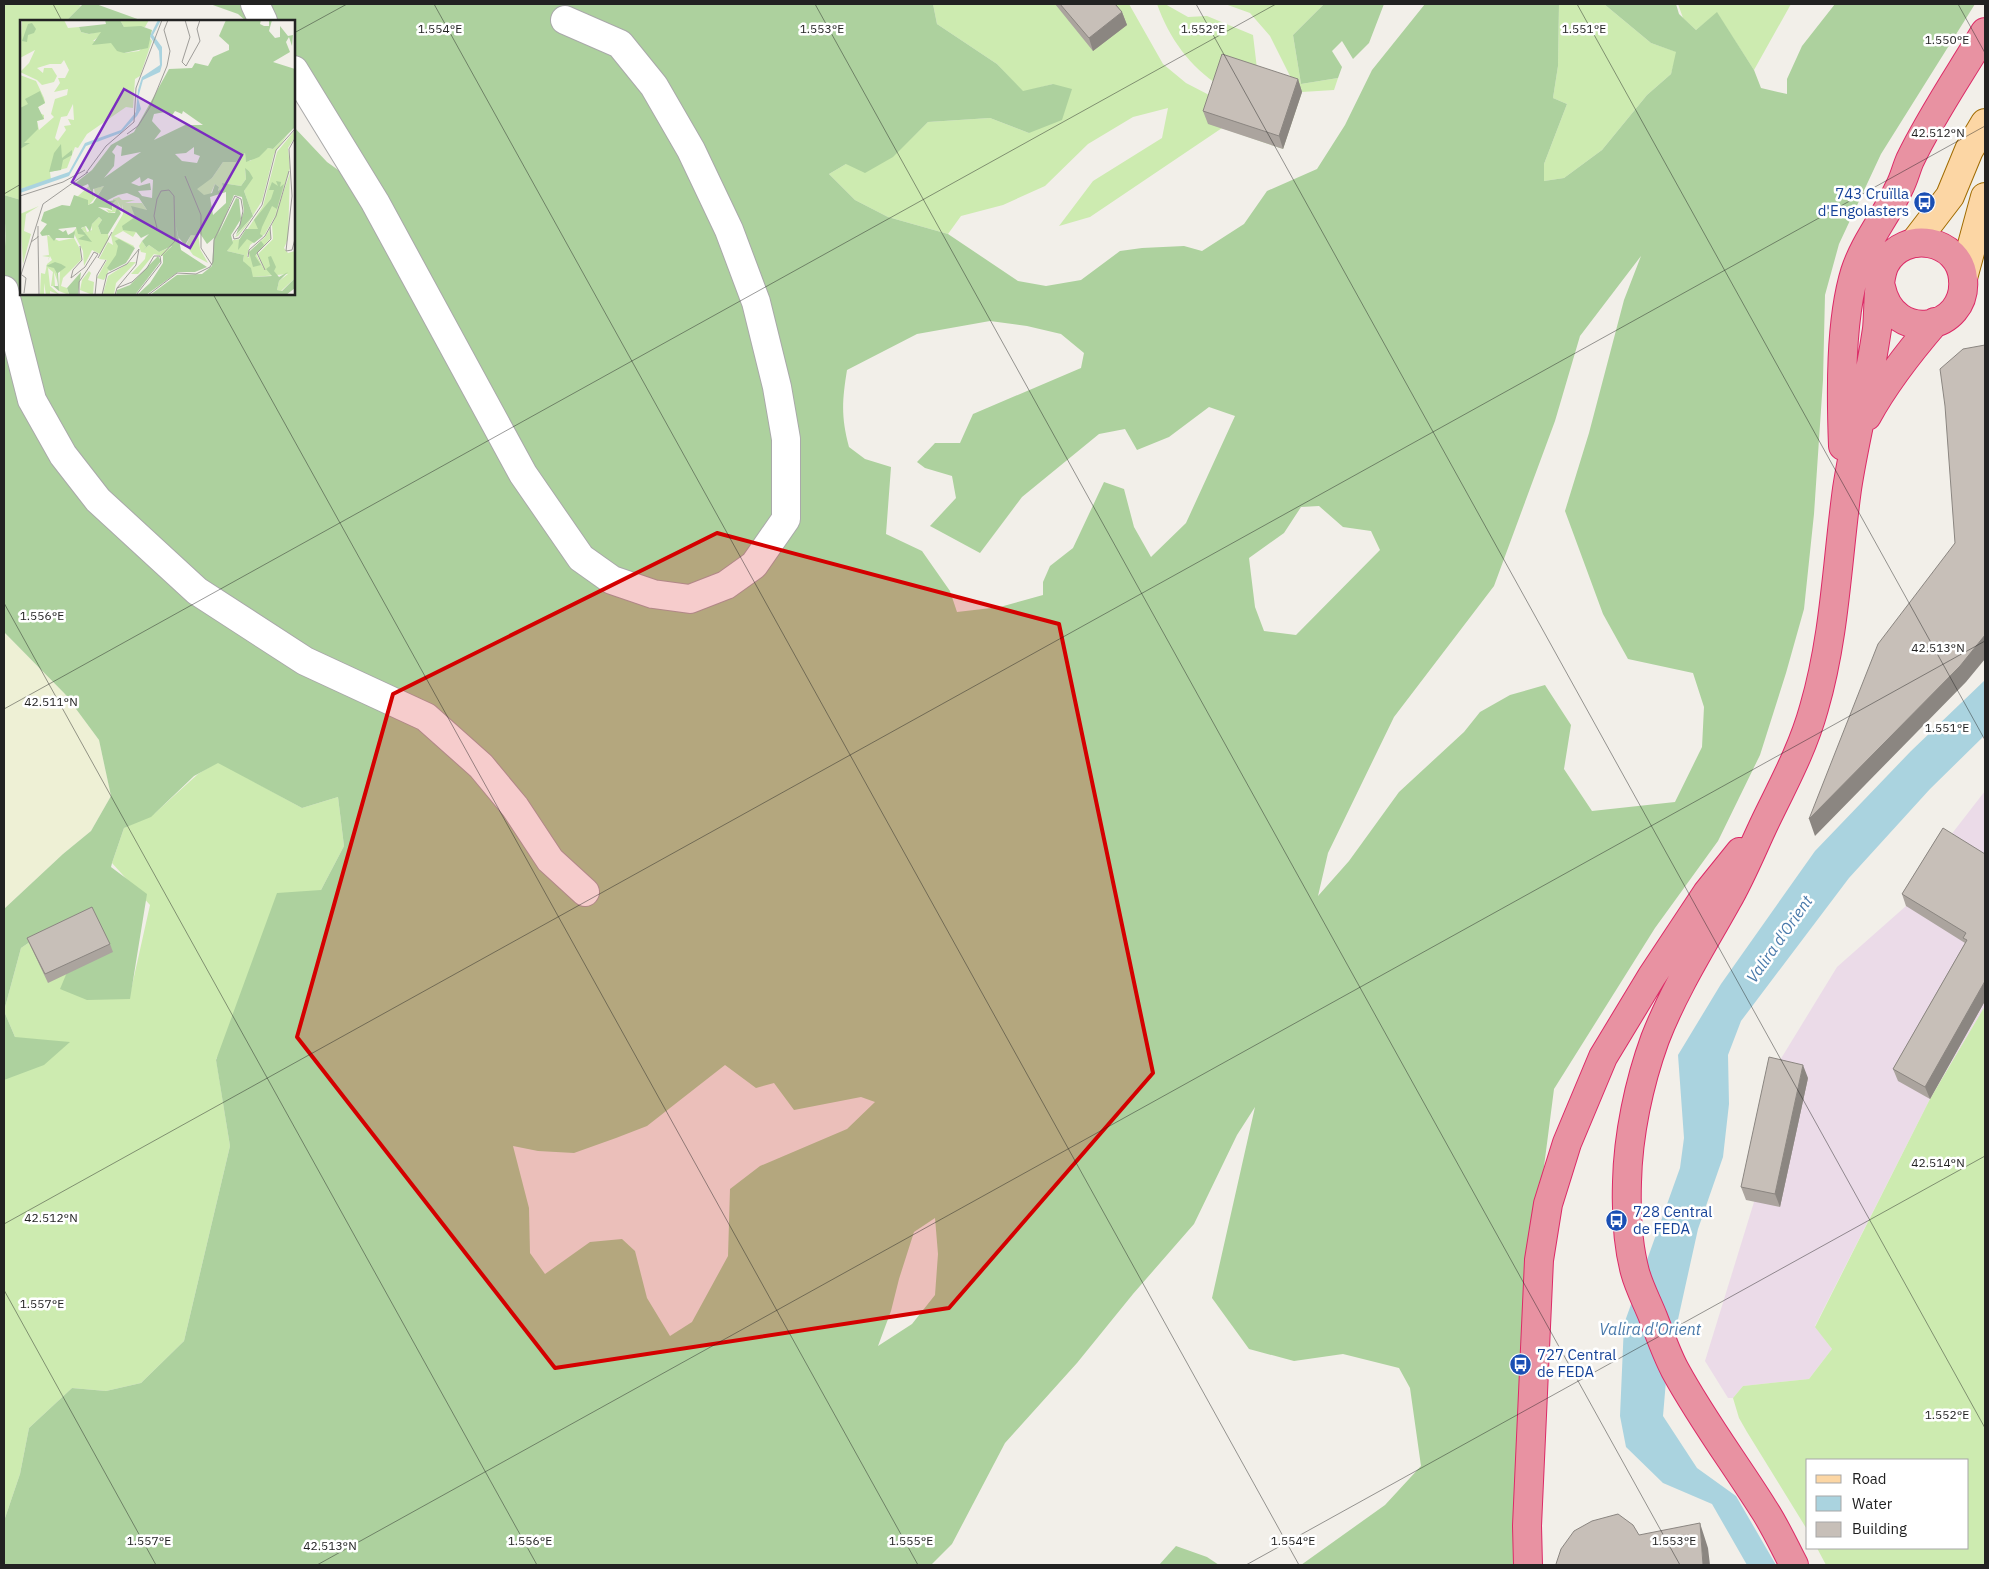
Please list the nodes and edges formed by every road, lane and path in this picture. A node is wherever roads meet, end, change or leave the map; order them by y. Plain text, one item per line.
1 (255, 4) edge
2 (262, 20) edge
3 (565, 20) dead end
4 (1985, 32) edge
5 (295, 72) edge
6 (1985, 123) edge
7 (1899, 189) junction
8 (1985, 197) edge
9 (1882, 217) junction
10 (1911, 244) junction
11 (1963, 278) junction
12 (1881, 279) junction
13 (4, 290) edge
14 (1935, 322) junction
15 (1856, 438) junction
16 (1847, 492) junction
17 (1767, 818) junction
18 (585, 892) dead end
19 (1528, 1565) edge
20 (1794, 1565) edge

1 - 2 street
3 - 5 street
4 - 7 highway
6 - 10 main road
7 - 9 highway
7 - 10 highway
8 - 11 main road
9 - 12 highway
9 - 16 highway
10 - 11 highway
10 - 12 highway
11 - 14 highway
12 - 14 highway
12 - 15 highway
13 - 18 street
14 - 15 highway
15 - 16 highway
16 - 17 highway
17 - 19 highway
17 - 20 highway

